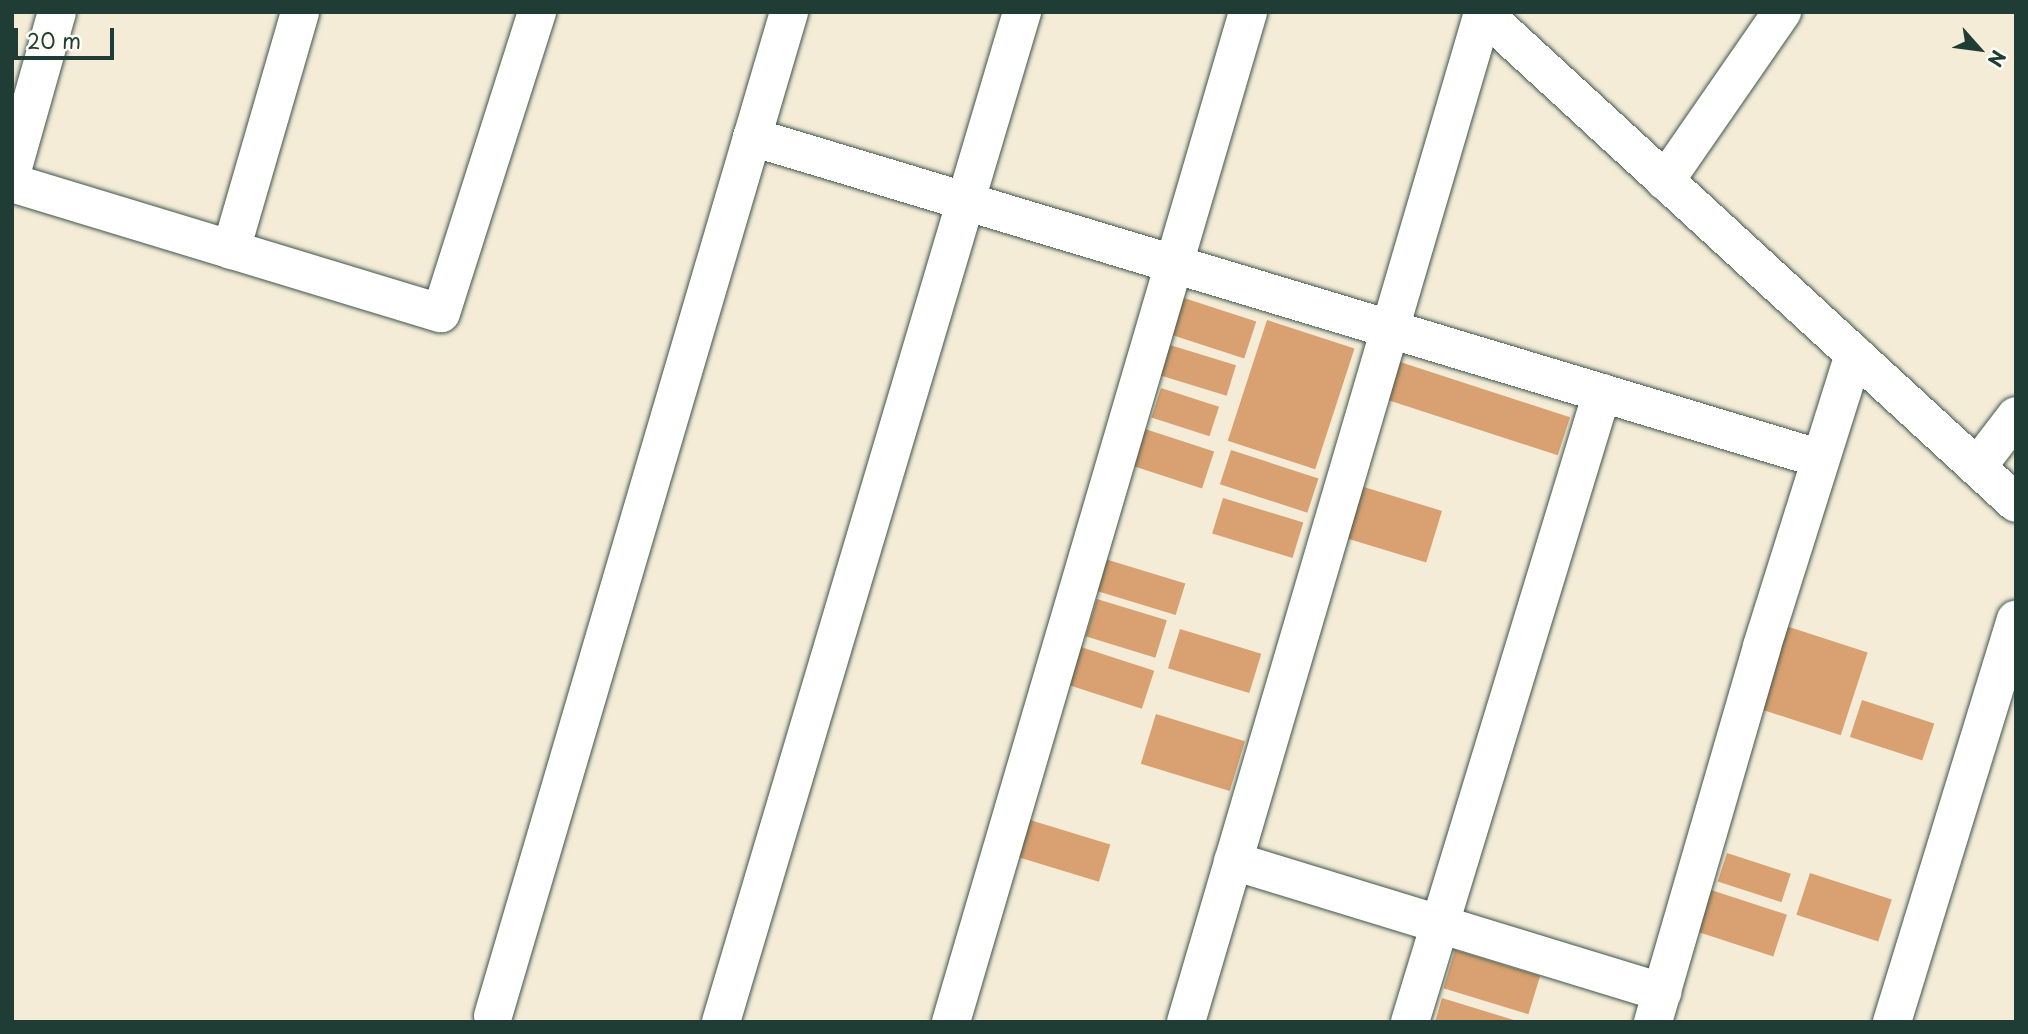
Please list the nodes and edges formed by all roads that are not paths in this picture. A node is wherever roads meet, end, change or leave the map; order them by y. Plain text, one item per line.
1 (57, 12) edge
2 (300, 12) edge
3 (537, 12) edge
4 (789, 12) edge
5 (1022, 12) edge
6 (1248, 12) edge
7 (1782, 12) edge
8 (1482, 13) edge
9 (752, 137) junction
10 (12, 171) edge
11 (1665, 181) junction
12 (12, 183) edge
13 (966, 201) junction
14 (231, 250) junction
15 (1174, 264) junction
16 (1390, 329) junction
17 (1854, 354) junction
18 (1602, 393) junction
19 (2016, 416) edge
20 (1821, 459) junction
21 (1977, 467) junction
22 (2016, 503) edge
23 (2016, 620) edge
24 (1233, 861) junction
25 (1440, 924) junction
26 (1658, 1007) edge
27 (493, 1016) dead end
28 (721, 1022) edge
29 (951, 1022) edge
30 (1186, 1022) edge
31 (1410, 1022) edge
32 (1892, 1022) edge

1 - 10 street
2 - 14 street
3 - 14 street
4 - 9 street
5 - 13 street
6 - 15 street
7 - 11 street
8 - 11 street
8 - 16 street
9 - 13 street
9 - 27 street
11 - 17 street
12 - 14 street
13 - 15 street
13 - 28 street
15 - 16 street
15 - 29 street
16 - 18 street
16 - 24 street
17 - 20 street
17 - 21 street
18 - 20 street
18 - 25 street
19 - 21 street
20 - 26 street
21 - 22 street
23 - 32 street
24 - 25 street
24 - 30 street
25 - 26 street
25 - 31 street

